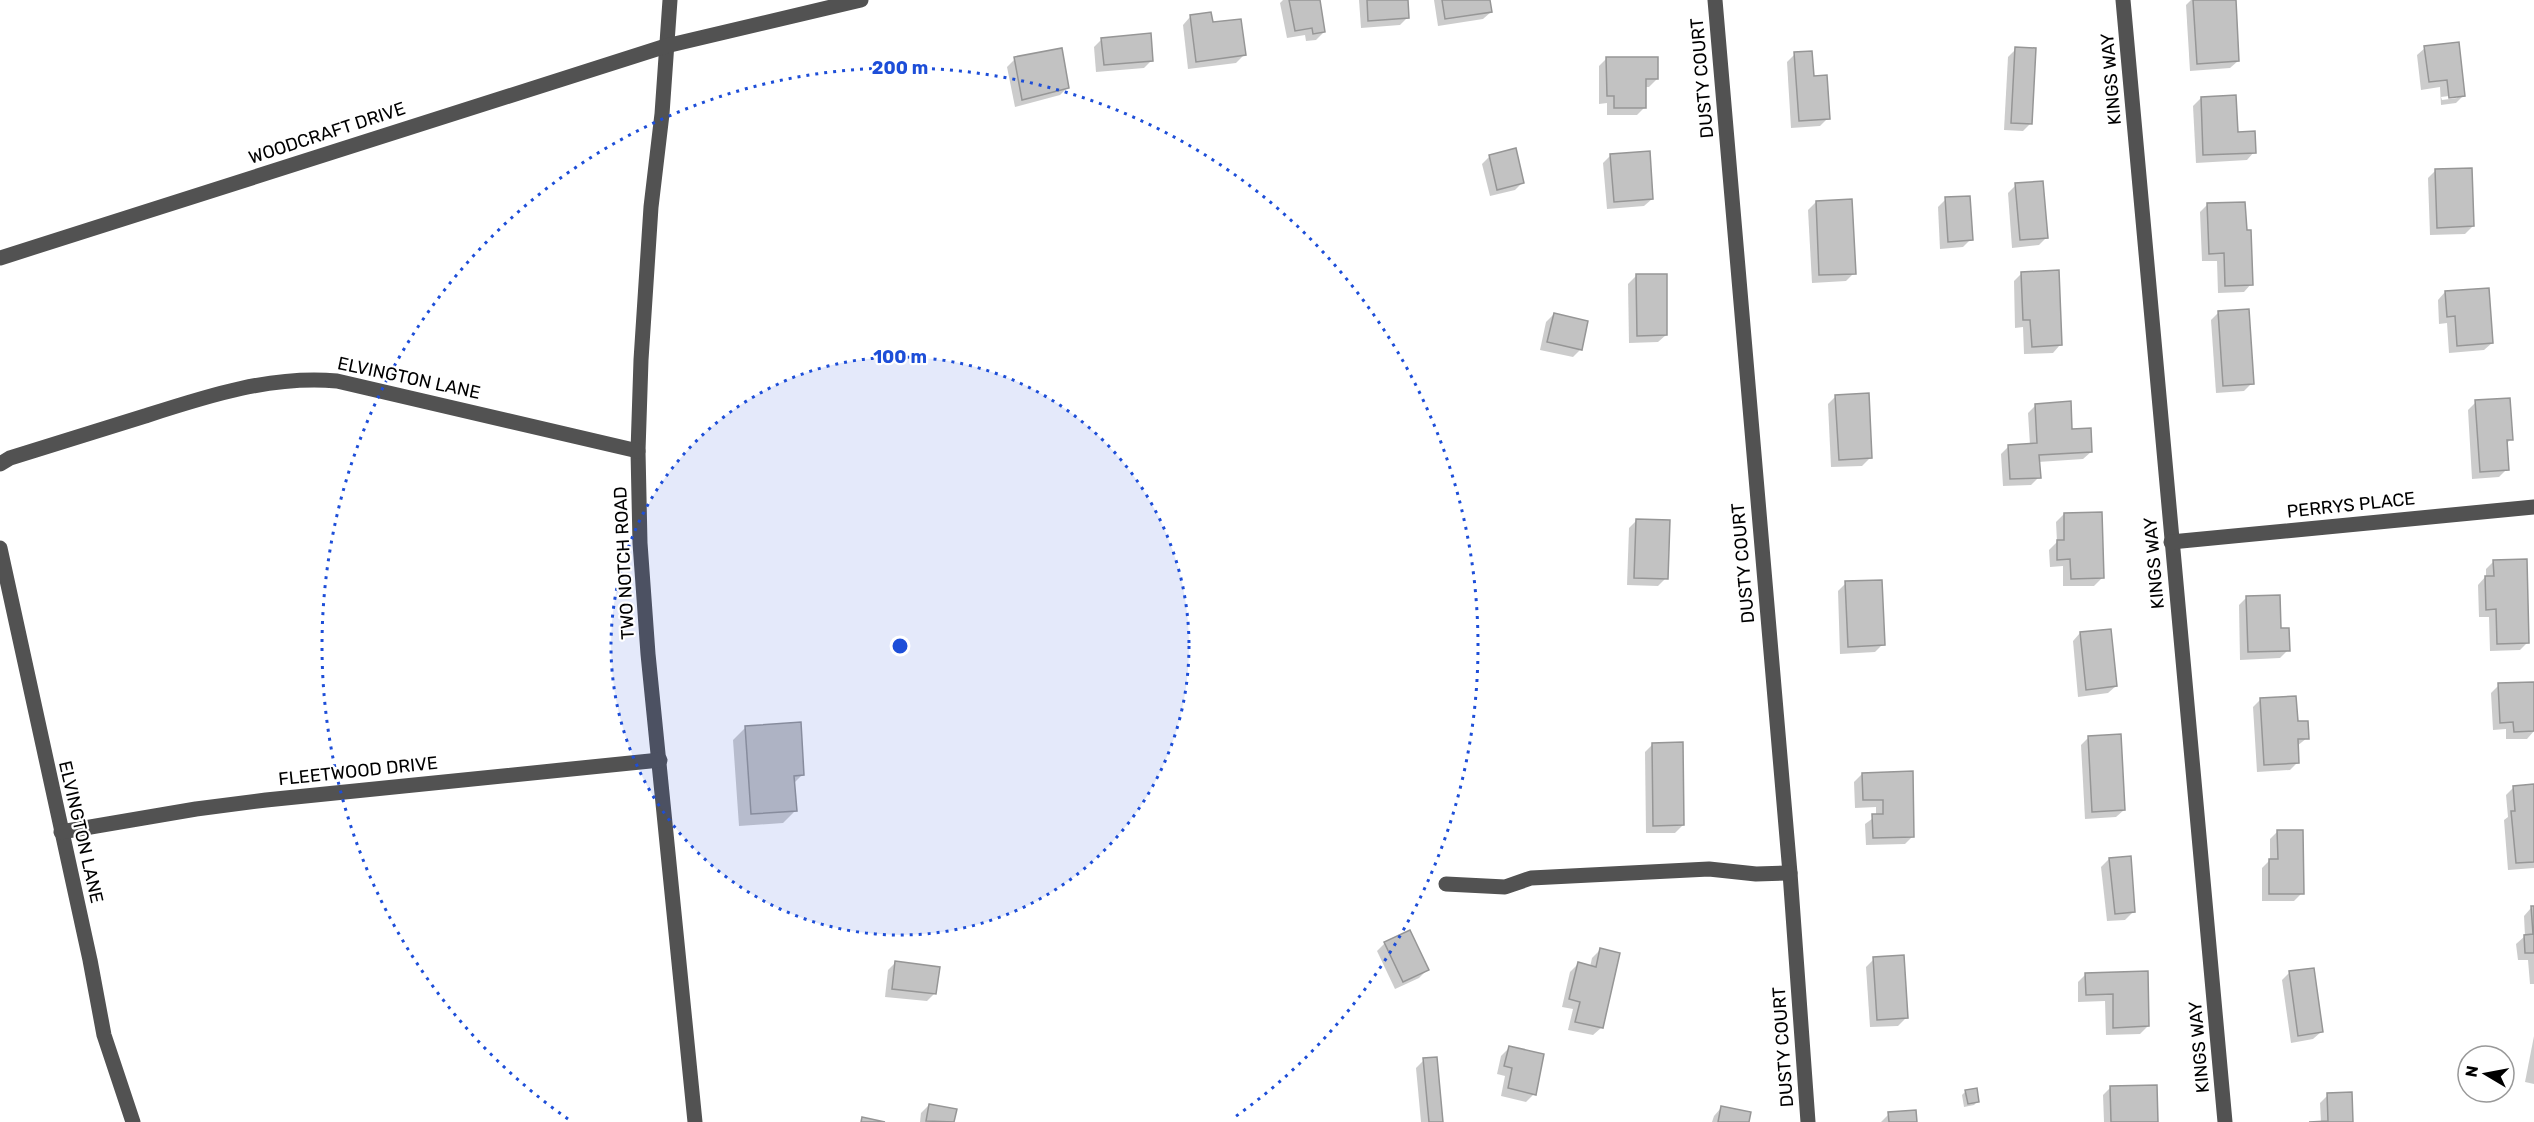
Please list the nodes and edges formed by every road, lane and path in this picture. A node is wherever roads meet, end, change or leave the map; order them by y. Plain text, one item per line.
1 (670, 0) edge
2 (861, 0) edge
3 (1715, 0) edge
4 (2123, 0) edge
5 (666, 46) junction
6 (0, 258) edge
7 (638, 451) junction
8 (0, 464) edge
9 (2534, 507) edge
10 (2171, 542) junction
11 (0, 548) edge
12 (660, 760) junction
13 (61, 832) junction
14 (1790, 873) junction
15 (1446, 884) dead end
16 (133, 1122) edge
17 (695, 1122) edge
18 (1808, 1122) edge
19 (2225, 1122) edge

1 - 5 street, TWO NOTCH ROAD
2 - 5 street, WOODCRAFT DRIVE
3 - 14 street, DUSTY COURT
4 - 10 street, KINGS WAY
5 - 6 street, WOODCRAFT DRIVE
5 - 7 street, TWO NOTCH ROAD
7 - 8 street, ELVINGTON LANE
7 - 12 street, TWO NOTCH ROAD
9 - 10 street, PERRYS PLACE
10 - 19 street, KINGS WAY
11 - 13 street, ELVINGTON LANE
12 - 13 street, FLEETWOOD DRIVE
12 - 17 street, TWO NOTCH ROAD
13 - 16 street, ELVINGTON LANE
14 - 15 street
14 - 18 street, DUSTY COURT

